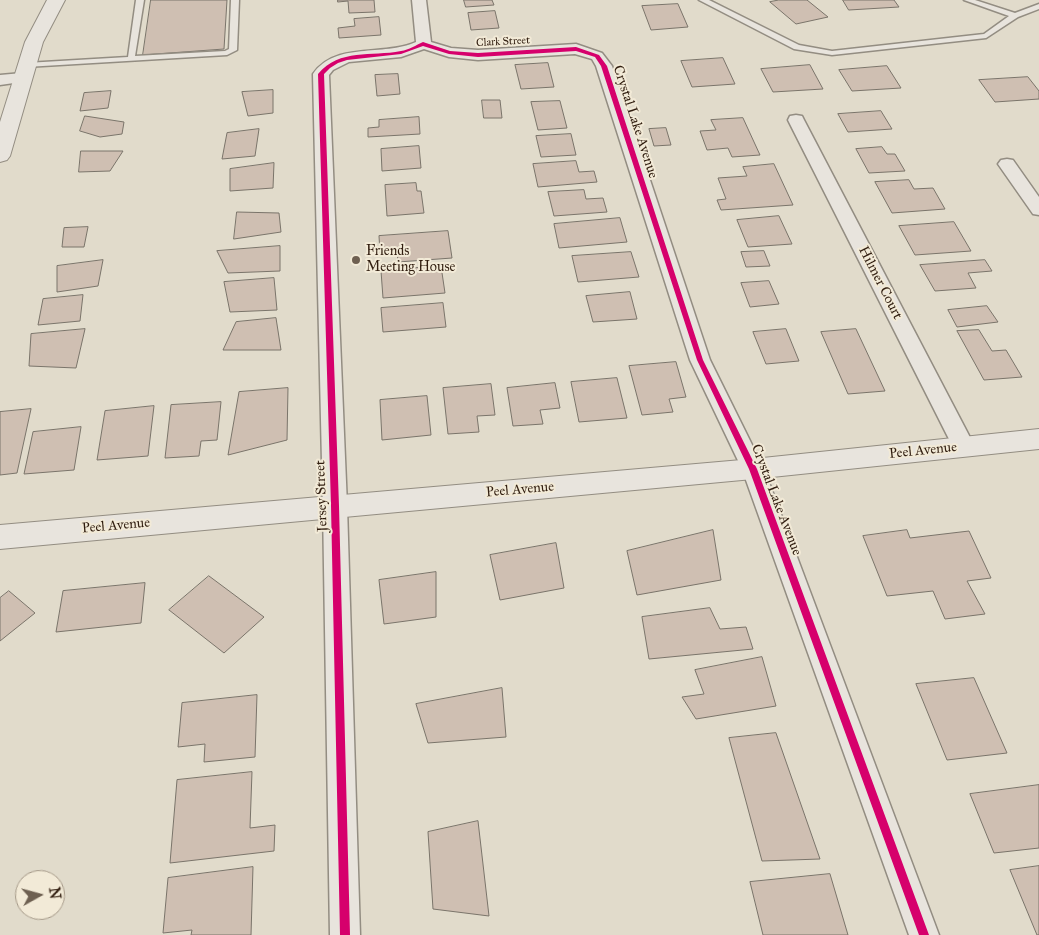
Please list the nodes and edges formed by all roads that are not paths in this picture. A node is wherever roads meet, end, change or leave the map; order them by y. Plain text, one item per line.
1 (39, 0) edge
2 (56, 0) edge
3 (140, 0) edge
4 (235, 0) edge
5 (419, 0) edge
6 (702, 0) edge
7 (968, 0) edge
8 (1039, 6) edge
9 (1015, 15) junction
10 (34, 42) junction
11 (423, 44) junction
12 (588, 52) joint
13 (132, 60) junction
14 (24, 72) junction
15 (0, 80) edge
16 (796, 120) dead end
17 (0, 156) edge
18 (1007, 164) dead end
19 (1039, 210) edge
20 (1039, 439) edge
21 (964, 446) junction
22 (753, 469) junction
23 (334, 506) junction
24 (0, 537) edge
25 (344, 935) edge
26 (924, 935) edge

1 - 10 street
2 - 10 street
3 - 13 lane
4 - 13 lane
5 - 11 street
6 - 9 lane
7 - 9 lane
8 - 9 lane
10 - 14 street
11 - 12 street, Clark Street
11 - 23 street, Jersey Street
12 - 22 street, Crystal Lake Avenue
13 - 14 lane
14 - 15 street
14 - 17 street
16 - 21 street, Hilmer Court
18 - 19 street
20 - 21 street, Peel Avenue
21 - 22 street, Peel Avenue
22 - 23 street, Peel Avenue
22 - 26 street, Crystal Lake Avenue
23 - 24 street, Peel Avenue
23 - 25 street, Jersey Street

